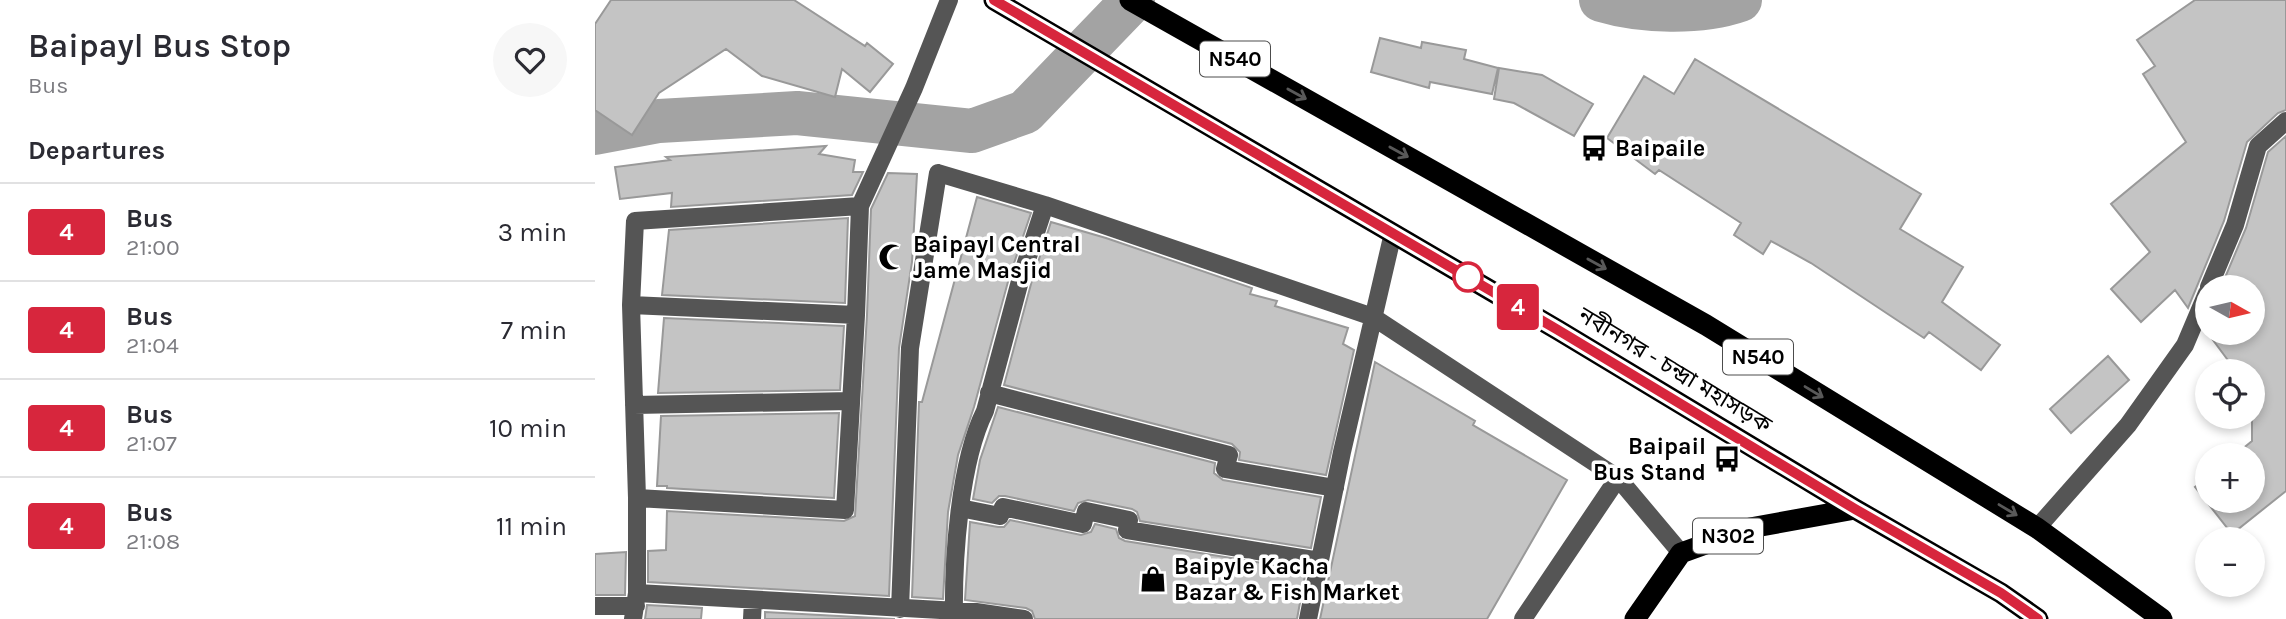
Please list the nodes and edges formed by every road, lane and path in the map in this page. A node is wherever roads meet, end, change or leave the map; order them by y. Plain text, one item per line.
1 (950, 0) edge
2 (994, 0) edge
3 (1131, 0) edge
4 (2286, 121) edge
5 (1045, 205) junction
6 (860, 206) junction
7 (1393, 233) junction
8 (2214, 275) edge
9 (631, 305) junction
10 (856, 315) junction
11 (1373, 317) junction
12 (2195, 321) edge
13 (989, 393) junction
14 (851, 401) junction
15 (634, 405) junction
16 (1618, 478) junction
17 (1335, 488) junction
18 (637, 498) junction
19 (960, 508) junction
20 (1855, 509) junction
21 (2037, 528) junction
22 (1681, 553) junction
23 (1320, 561) junction
24 (753, 600) junction
25 (595, 606) edge
26 (635, 606) edge
27 (900, 609) junction
28 (862, 613) edge
29 (954, 615) edge
30 (752, 619) edge
31 (1024, 619) edge
32 (1308, 619) edge
33 (1523, 619) edge
34 (1635, 619) edge
35 (2038, 619) edge
36 (2162, 619) edge

1 - 6 street
2 - 7 highway, নবীনগর - চন্দ্রা মহাসড়ক
3 -> 21 highway, N540
4 - 8 street
5 - 11 street
5 - 13 street
5 - 27 street
6 - 9 street
6 - 10 street
7 - 11 street
7 - 20 highway, নবীনগর - চন্দ্রা মহাসড়ক
9 - 10 street
9 - 15 street
10 - 14 street
11 - 16 street
11 - 17 street
12 - 21 street
13 - 17 street
13 - 19 street
14 - 15 street
14 - 18 street
15 - 18 street
16 - 22 street
16 - 33 street
17 - 23 street
18 - 26 street
19 - 23 street
19 - 29 street
20 - 22 highway, N302
20 - 35 highway, নবীনগর - চন্দ্রা মহাসড়ক
21 - 36 highway, N540
22 - 34 highway, N302
23 - 32 street
24 - 26 street
24 - 28 street
24 - 30 street
25 - 26 street
27 - 28 street
27 - 29 street
29 - 31 street

